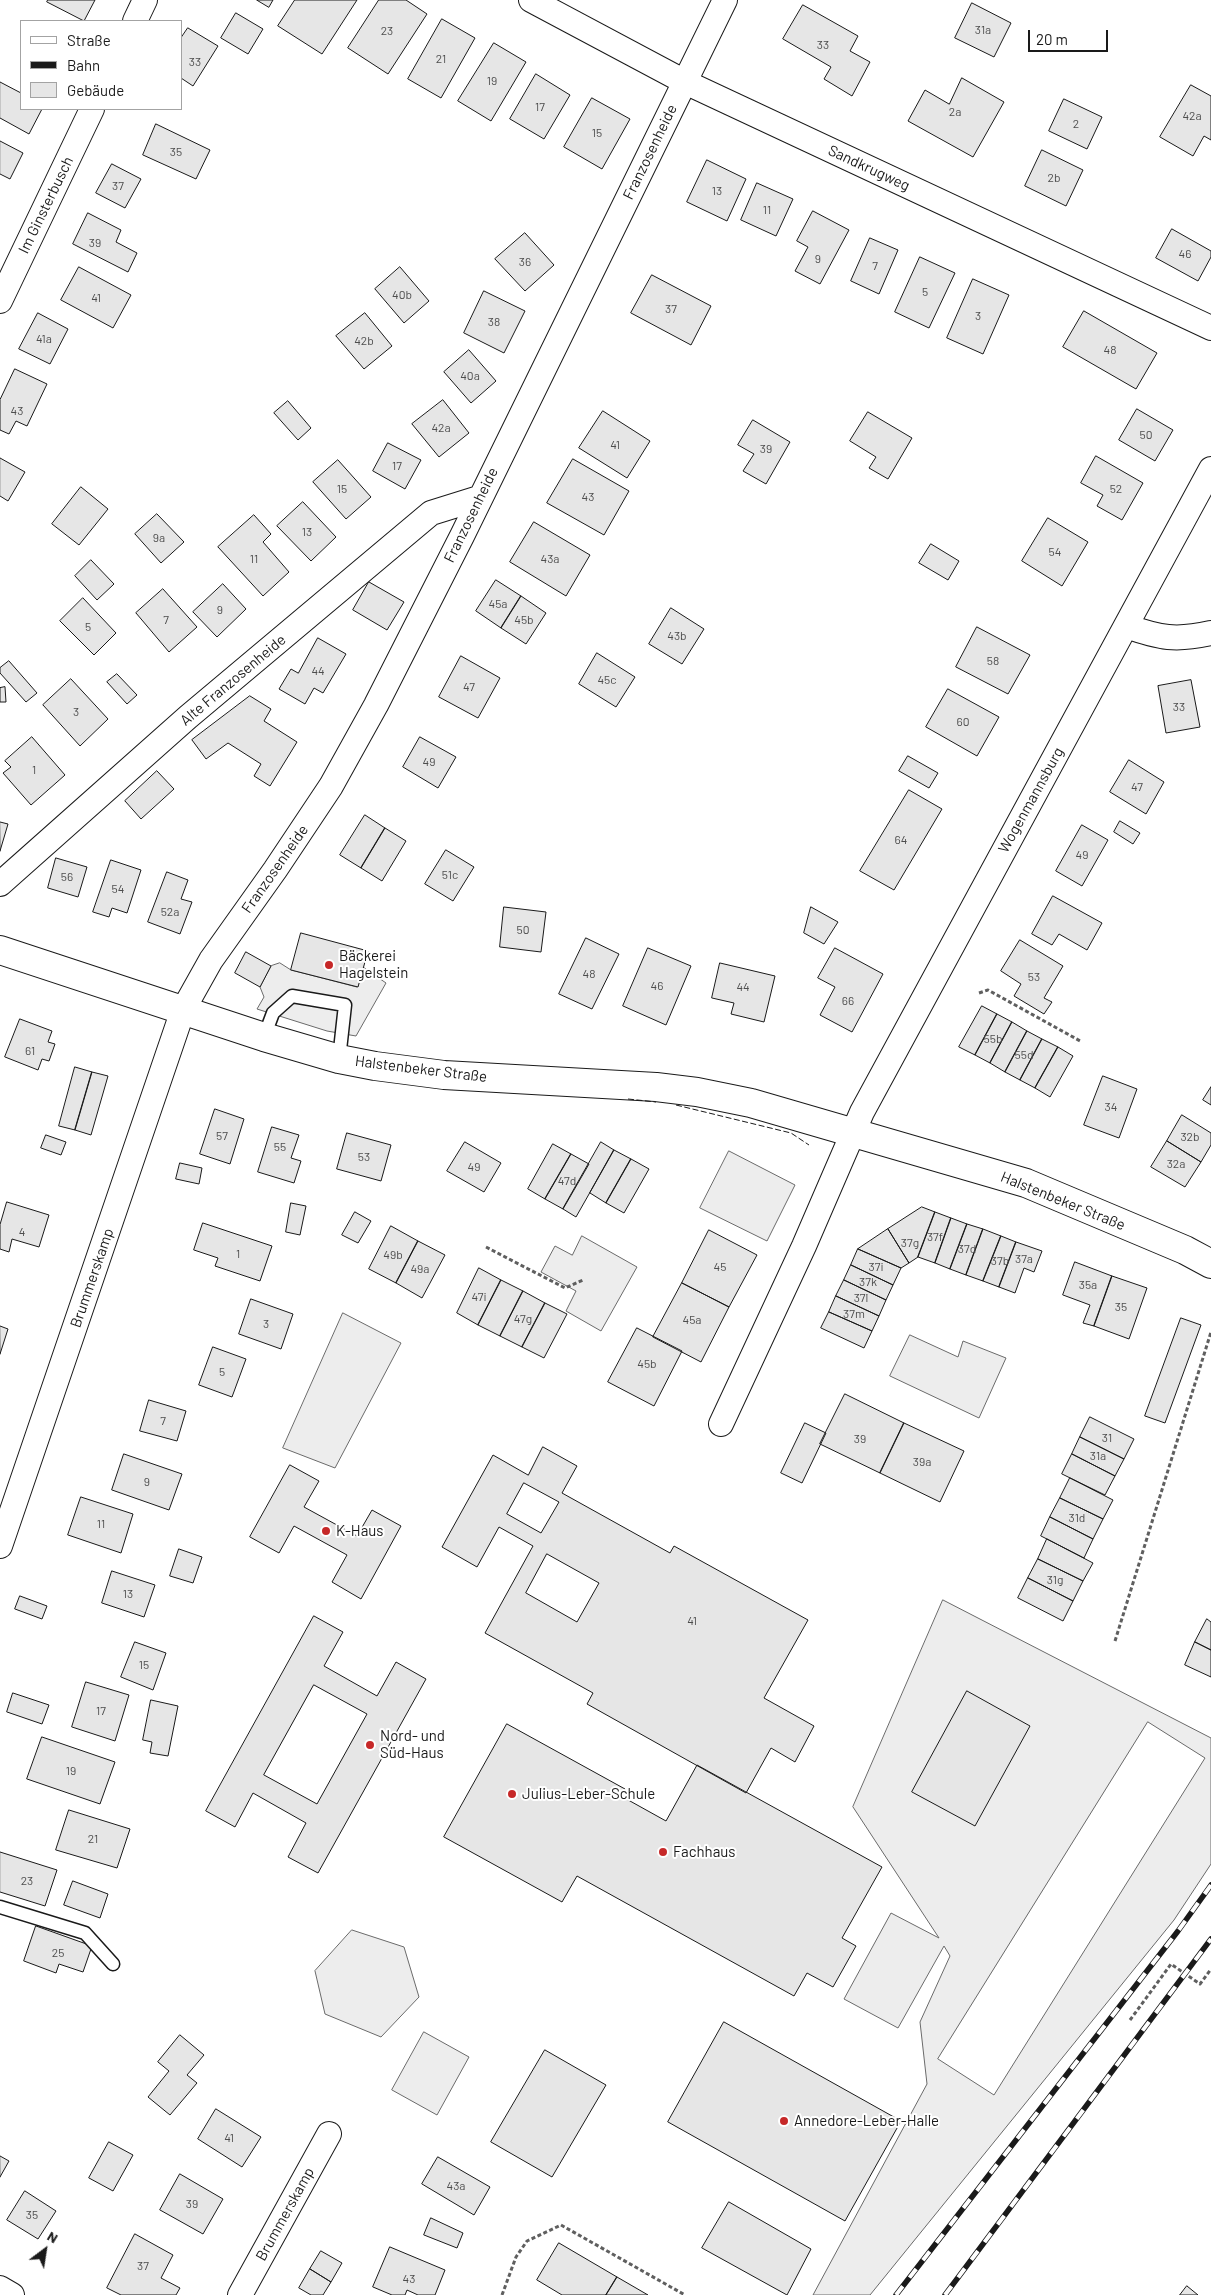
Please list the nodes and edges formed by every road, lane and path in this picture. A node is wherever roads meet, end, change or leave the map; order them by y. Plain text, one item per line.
1 (145, 0) edge
2 (531, 0) edge
3 (725, 0) edge
4 (135, 20) edge
5 (685, 82) junction
6 (92, 110) edge
7 (0, 301) edge
8 (1211, 328) edge
9 (1211, 469) edge
10 (480, 498) junction
11 (1126, 626) junction
12 (1211, 633) edge
13 (0, 884) edge
14 (0, 950) edge
15 (979, 993) dead end
16 (183, 1010) junction
17 (264, 1037) junction
18 (1082, 1042) dead end
19 (339, 1059) junction
20 (853, 1132) junction
21 (486, 1247) dead end
22 (1211, 1264) edge
23 (583, 1280) dead end
24 (1211, 1332) edge
25 (721, 1424) dead end
26 (0, 1546) edge
27 (1116, 1640) dead end
28 (0, 1907) edge
29 (113, 1964) dead end
30 (1211, 1969) edge
31 (1130, 2020) dead end
32 (330, 2134) dead end
33 (0, 2288) edge
34 (12, 2295) edge
35 (240, 2295) edge
36 (503, 2295) edge
37 (686, 2295) edge

1 - 4 street
2 - 5 street, Sandkrugweg
3 - 5 street, Franzosenheide
5 - 8 street, Sandkrugweg
5 - 10 street, Franzosenheide
6 - 7 street, Im Ginsterbusch
9 - 11 street, Wogenmannsburg
10 - 13 street, Alte Franzosenheide
10 - 16 street, Franzosenheide
11 - 12 street
11 - 20 street, Wogenmannsburg
14 - 16 street, Halstenbeker Straße
15 - 18 path
16 - 17 street, Halstenbeker Straße
16 - 26 street, Brummerskamp
17 - 19 street, Halstenbeker Straße
17 - 19 lane
19 - 20 street, Halstenbeker Straße
20 - 22 street, Halstenbeker Straße
20 - 25 street
21 - 23 path
24 - 27 path
28 - 29 lane
30 - 31 path
32 - 35 street, Brummerskamp
33 - 34 street
36 - 37 path

